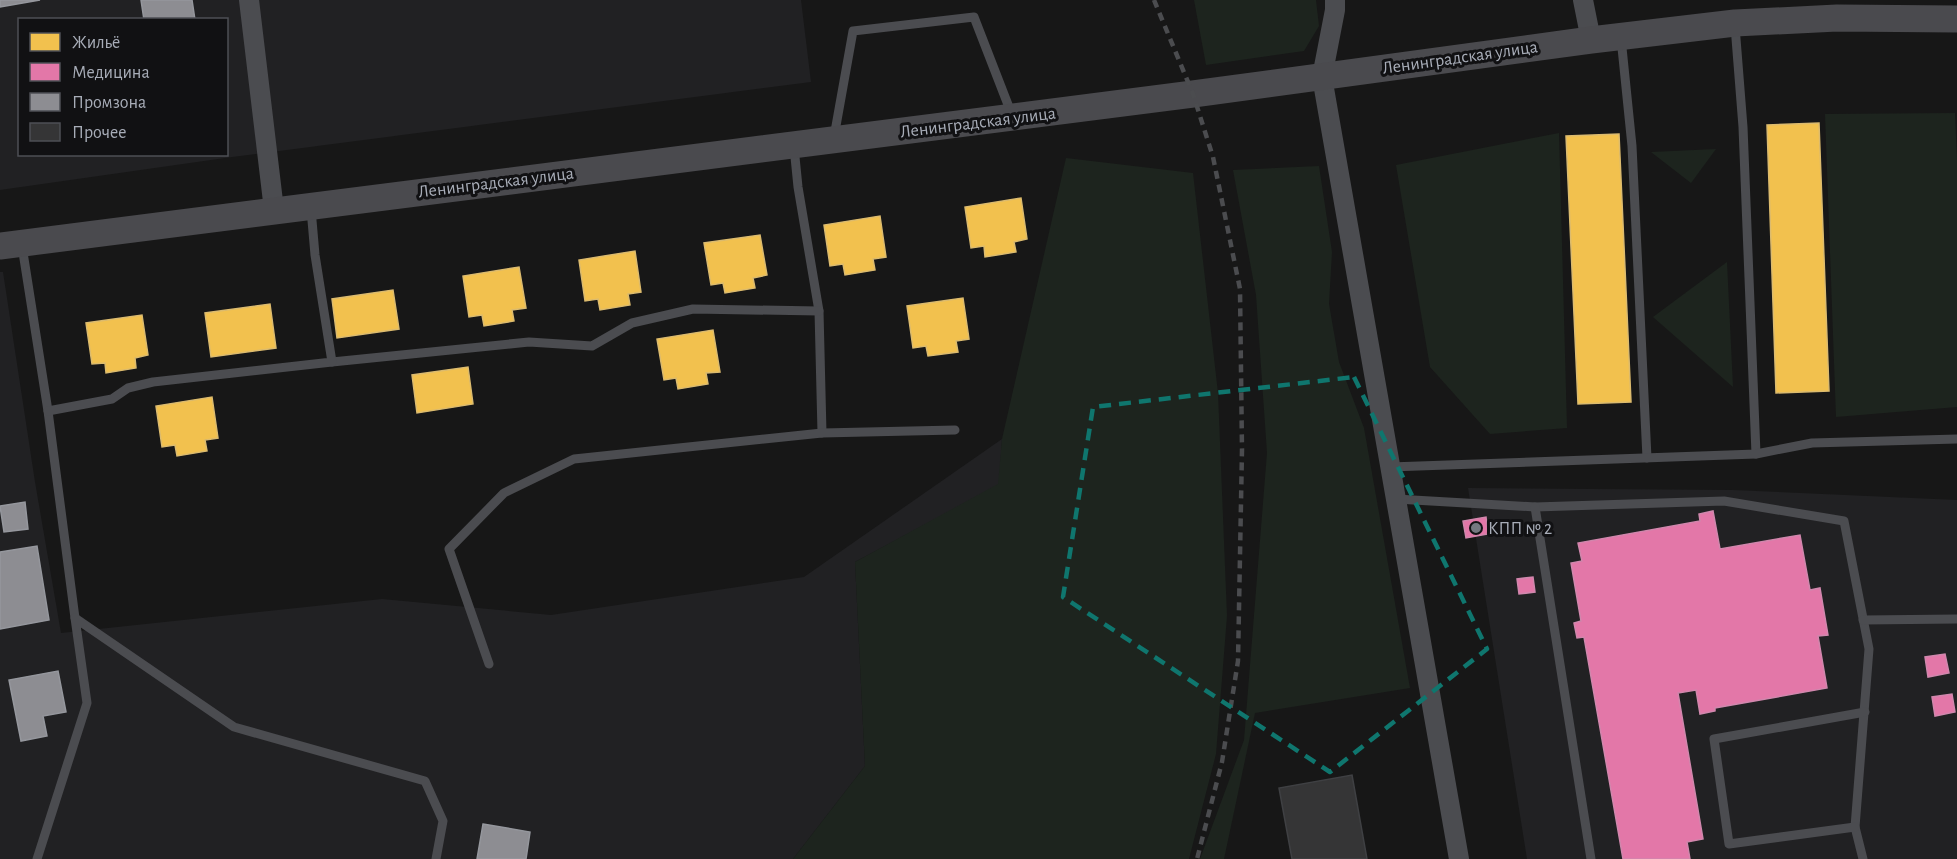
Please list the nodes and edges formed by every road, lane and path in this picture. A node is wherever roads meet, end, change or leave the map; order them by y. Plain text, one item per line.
1 (249, 0) edge
2 (1335, 0) edge
3 (1583, 0) edge
4 (1957, 19) edge
5 (1735, 23) junction
6 (1621, 37) junction
7 (1591, 40) junction
8 (1322, 77) junction
9 (1012, 117) junction
10 (833, 140) junction
11 (794, 144) junction
12 (310, 205) junction
13 (274, 210) junction
14 (11, 244) edge
15 (819, 311) junction
16 (332, 362) junction
17 (48, 411) junction
18 (956, 430) dead end
19 (822, 433) junction
20 (1957, 439) edge
21 (1756, 454) junction
22 (1647, 458) junction
23 (1390, 467) junction
24 (1396, 499) junction
25 (1535, 507) junction
26 (75, 618) junction
27 (1957, 619) edge
28 (1863, 620) junction
29 (489, 664) dead end
30 (1864, 712) junction
31 (1855, 827) junction
32 (37, 859) edge
33 (436, 859) edge
34 (1459, 859) edge
35 (1591, 859) edge
36 (1863, 859) edge

1 - 13 street
2 - 8 street
3 - 7 street
4 - 5 main road, Ленинградская улица
5 - 6 main road, Ленинградская улица
5 - 21 lane
6 - 7 main road, Ленинградская улица
6 - 22 lane
7 - 8 main road, Ленинградская улица
8 - 9 main road, Ленинградская улица
8 - 23 street
9 - 10 main road, Ленинградская улица
9 - 10 lane
10 - 11 main road, Ленинградская улица
11 - 12 main road, Ленинградская улица
11 - 15 lane
12 - 13 main road, Ленинградская улица
12 - 16 lane
13 - 14 main road, Ленинградская улица
14 - 17 lane
15 - 16 lane
15 - 19 lane
16 - 17 lane
17 - 26 lane
18 - 19 lane
19 - 29 lane
20 - 21 lane
21 - 22 lane
22 - 23 lane
23 - 24 street
24 - 25 lane
24 - 34 street
25 - 28 lane
25 - 35 lane
26 - 32 lane
26 - 33 lane
27 - 28 lane
28 - 30 lane
30 - 31 lane
30 - 31 lane
31 - 36 lane

